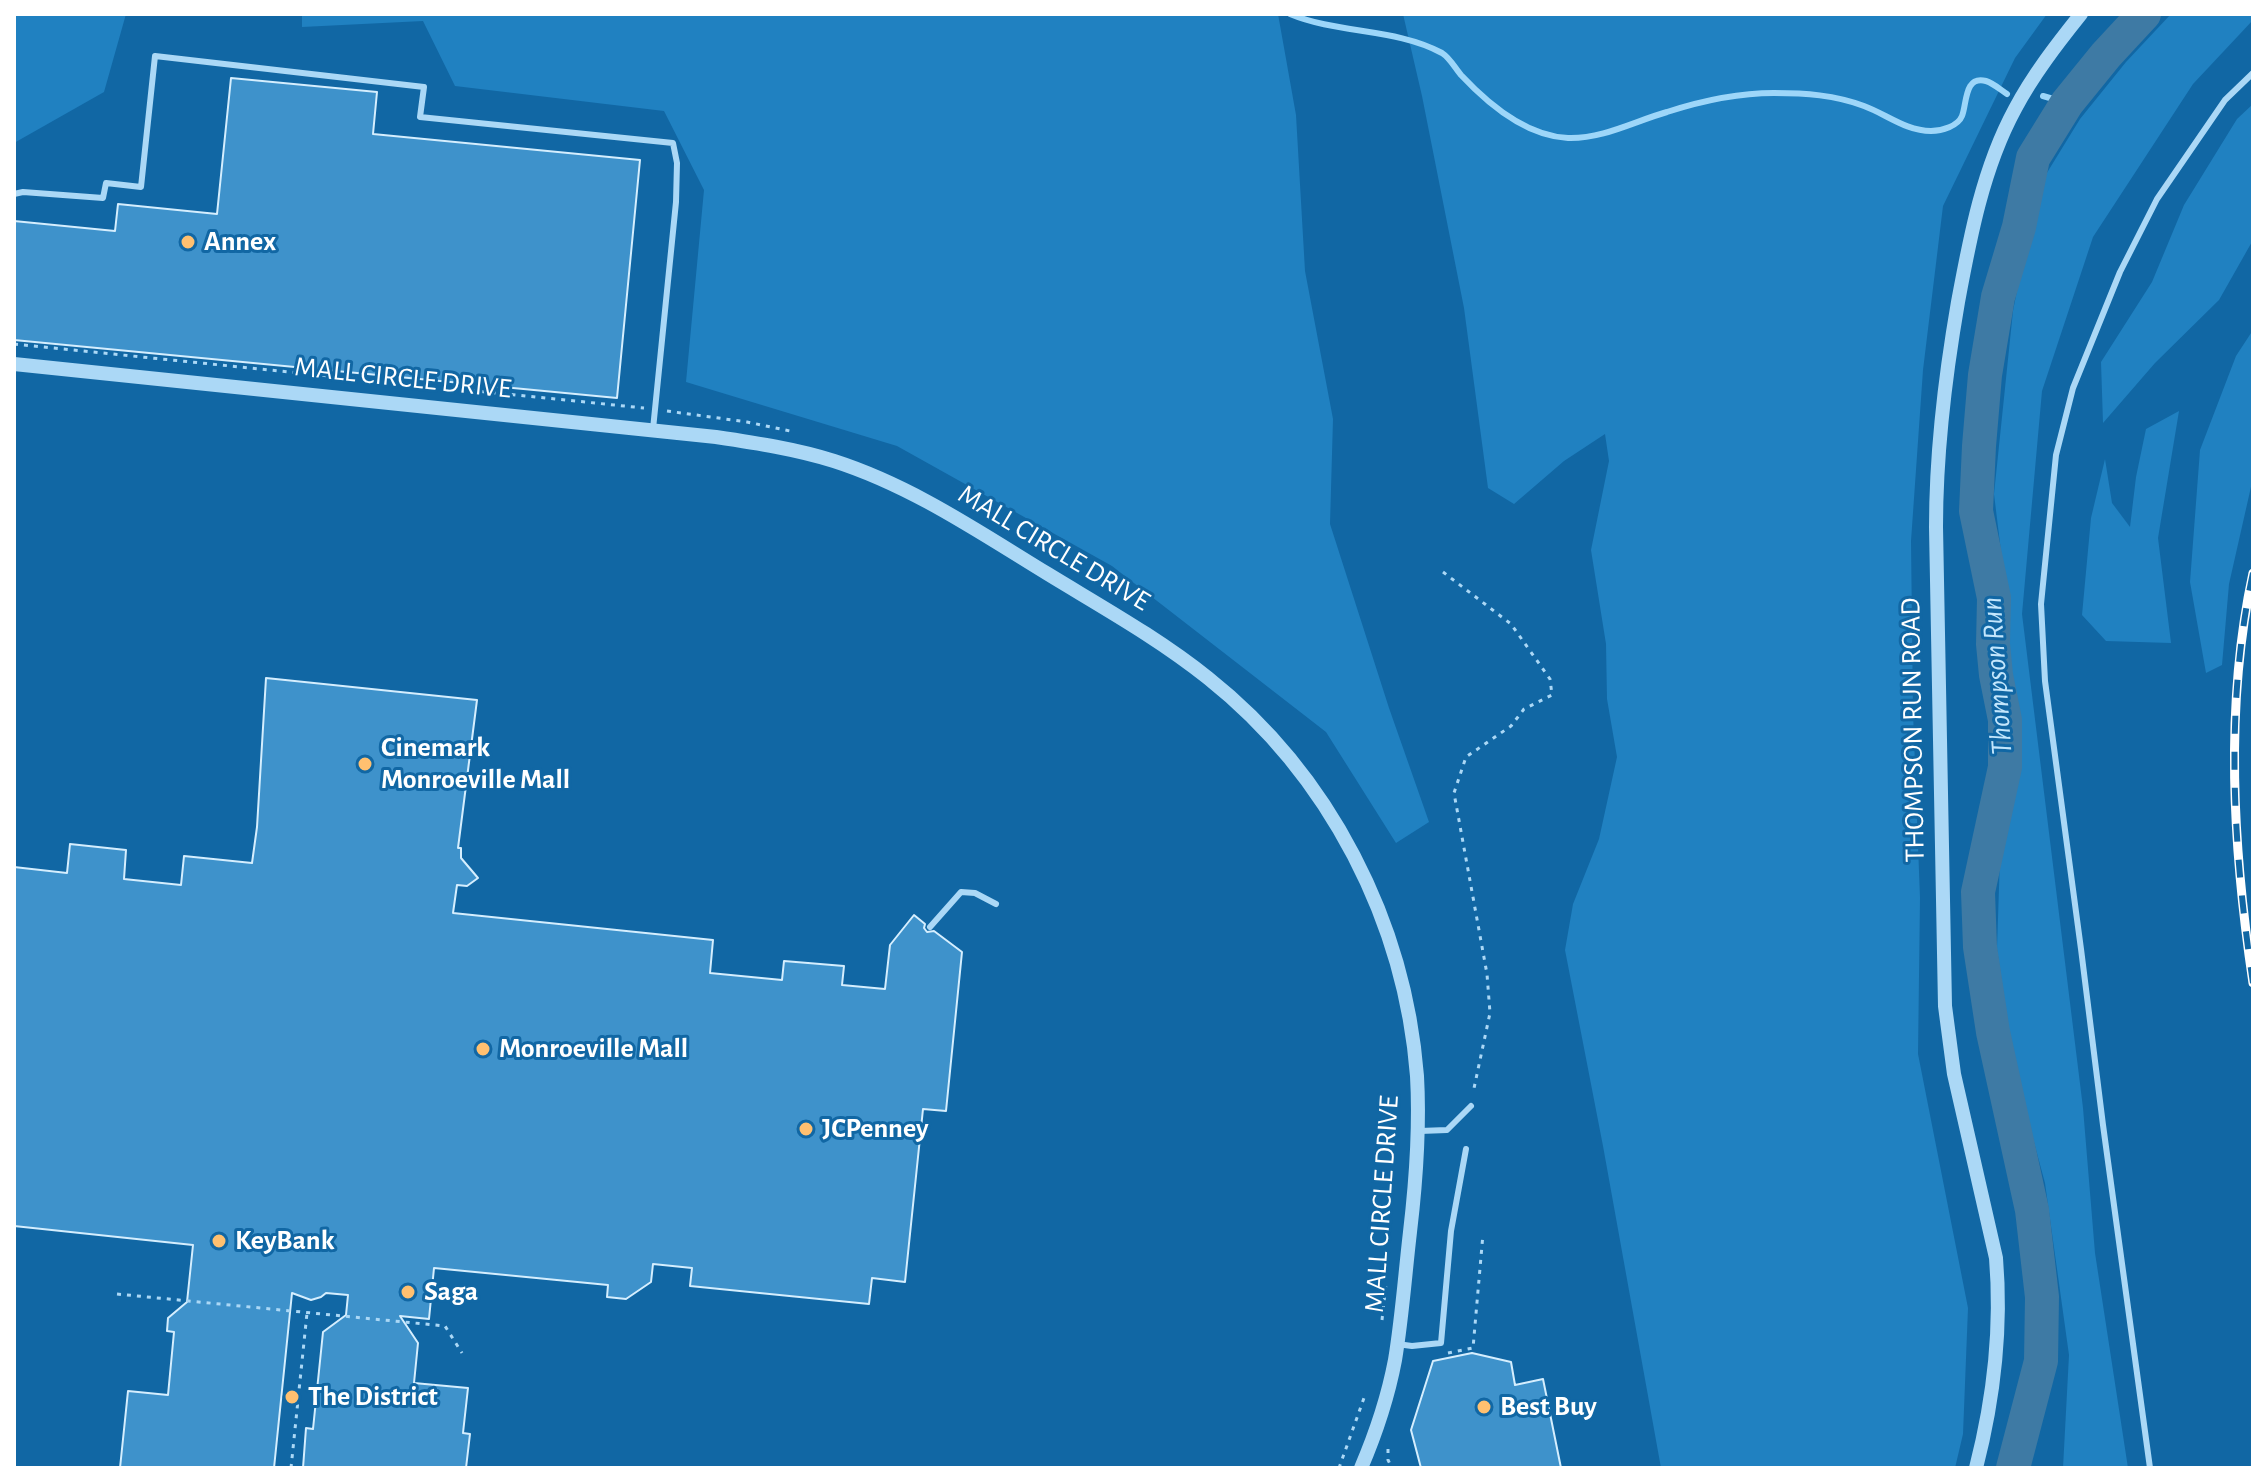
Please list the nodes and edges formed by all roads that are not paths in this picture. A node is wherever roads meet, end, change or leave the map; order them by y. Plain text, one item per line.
1 (2081, 14) edge
2 (2253, 73) edge
3 (14, 194) edge
4 (14, 364) edge
5 (653, 431) junction
6 (996, 904) dead end
7 (930, 927) dead end
8 (1471, 1106) road end
9 (1417, 1131) junction
10 (1466, 1149) dead end
11 (1397, 1344) junction
12 (1367, 1464) edge
13 (1976, 1468) edge
14 (2150, 1468) edge

1 - 13 street, THOMPSON RUN ROAD
2 - 14 lane
3 - 5 lane
4 - 5 street, MALL CIRCLE DRIVE
5 - 9 street, MALL CIRCLE DRIVE
6 - 7 lane
8 - 9 lane
9 - 11 street, MALL CIRCLE DRIVE
10 - 11 lane
11 - 12 street, MALL CIRCLE DRIVE

